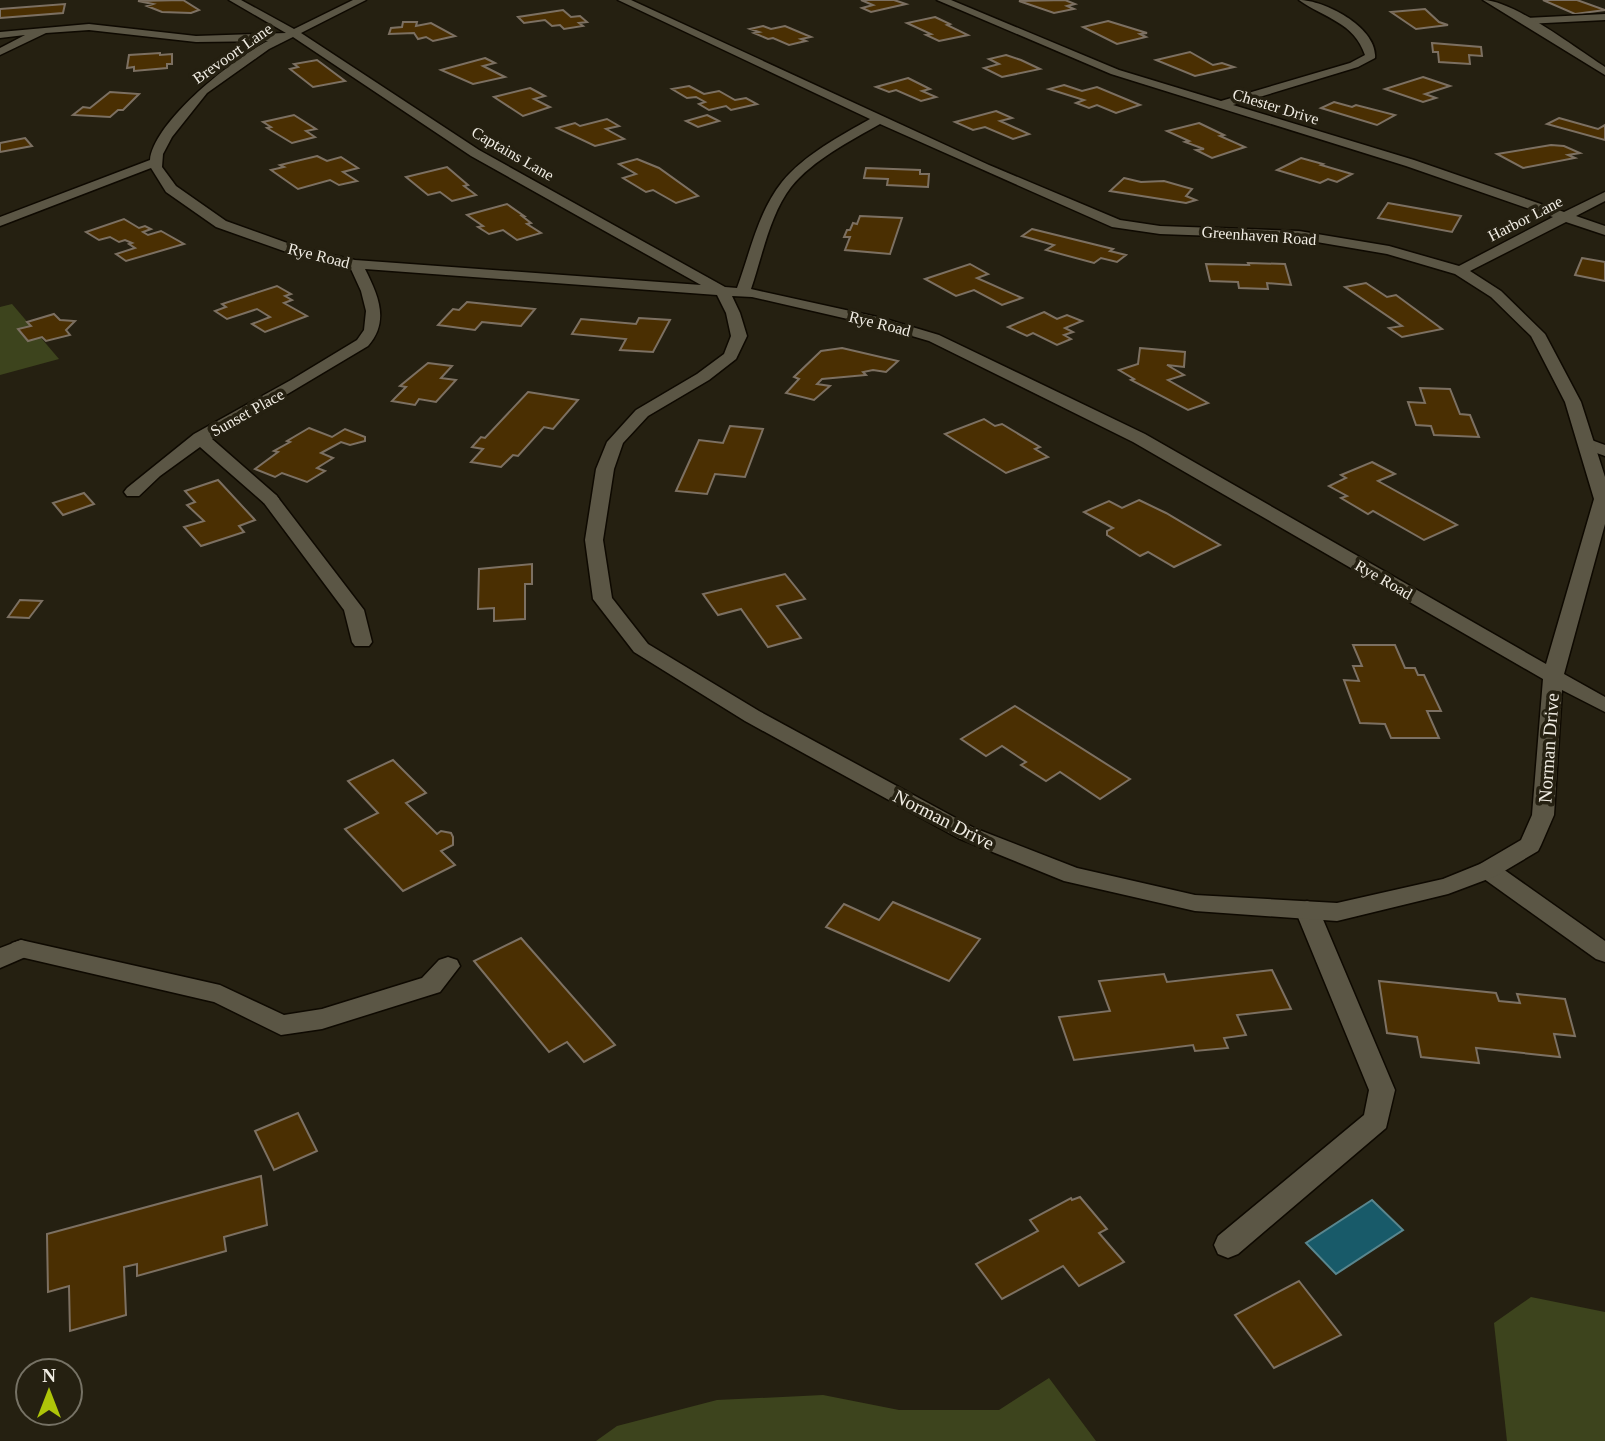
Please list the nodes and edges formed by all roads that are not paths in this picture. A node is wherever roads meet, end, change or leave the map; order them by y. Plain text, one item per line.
1 (234, 0) edge
2 (361, 0) edge
3 (623, 0) edge
4 (942, 0) edge
5 (1304, 0) edge
6 (1488, 0) edge
7 (1605, 17) edge
8 (1526, 21) junction
9 (44, 30) junction
10 (0, 35) edge
11 (289, 36) junction
12 (0, 51) edge
13 (1605, 72) edge
14 (1220, 105) junction
15 (879, 118) junction
16 (156, 162) junction
17 (1605, 196) edge
18 (1565, 218) junction
19 (0, 222) edge
20 (1605, 231) edge
21 (355, 264) junction
22 (1460, 271) junction
23 (732, 292) junction
24 (200, 439) junction
25 (1586, 443) junction
26 (1605, 451) edge
27 (133, 492) dead end
28 (362, 642) dead end
29 (1553, 676) junction
30 (1605, 706) edge
31 (1488, 870) junction
32 (1307, 910) junction
33 (1605, 953) edge
34 (10, 954) edge
35 (448, 966) dead end
36 (1228, 1245) dead end

1 - 11 street, Brevoort Lane
2 - 11 street
3 - 15 street, Greenhaven Road
4 - 14 street, Chester Drive
5 - 14 street
6 - 8 street
7 - 8 street
8 - 13 street
9 - 10 street
9 - 11 street
9 - 12 street
11 - 16 street, Brevoort Lane
11 - 23 street, Captains Lane
14 - 18 street, Chester Drive
15 - 22 street, Greenhaven Road
15 - 23 street
16 - 19 street
16 - 21 street, Rye Road
17 - 18 street, Harbor Lane
18 - 20 street, Chester Drive
18 - 22 street, Harbor Lane
21 - 23 street, Rye Road
21 - 24 street, Sunset Place
22 - 25 street, Greenhaven Road
23 - 29 street, Rye Road
23 - 32 street, Norman Drive
24 - 27 street, Sunset Place
24 - 28 street
25 - 26 street
25 - 29 street, Greenhaven Road
29 - 30 street
29 - 31 street, Norman Drive
31 - 32 street, Norman Drive
31 - 33 street
32 - 36 street
34 - 35 street

